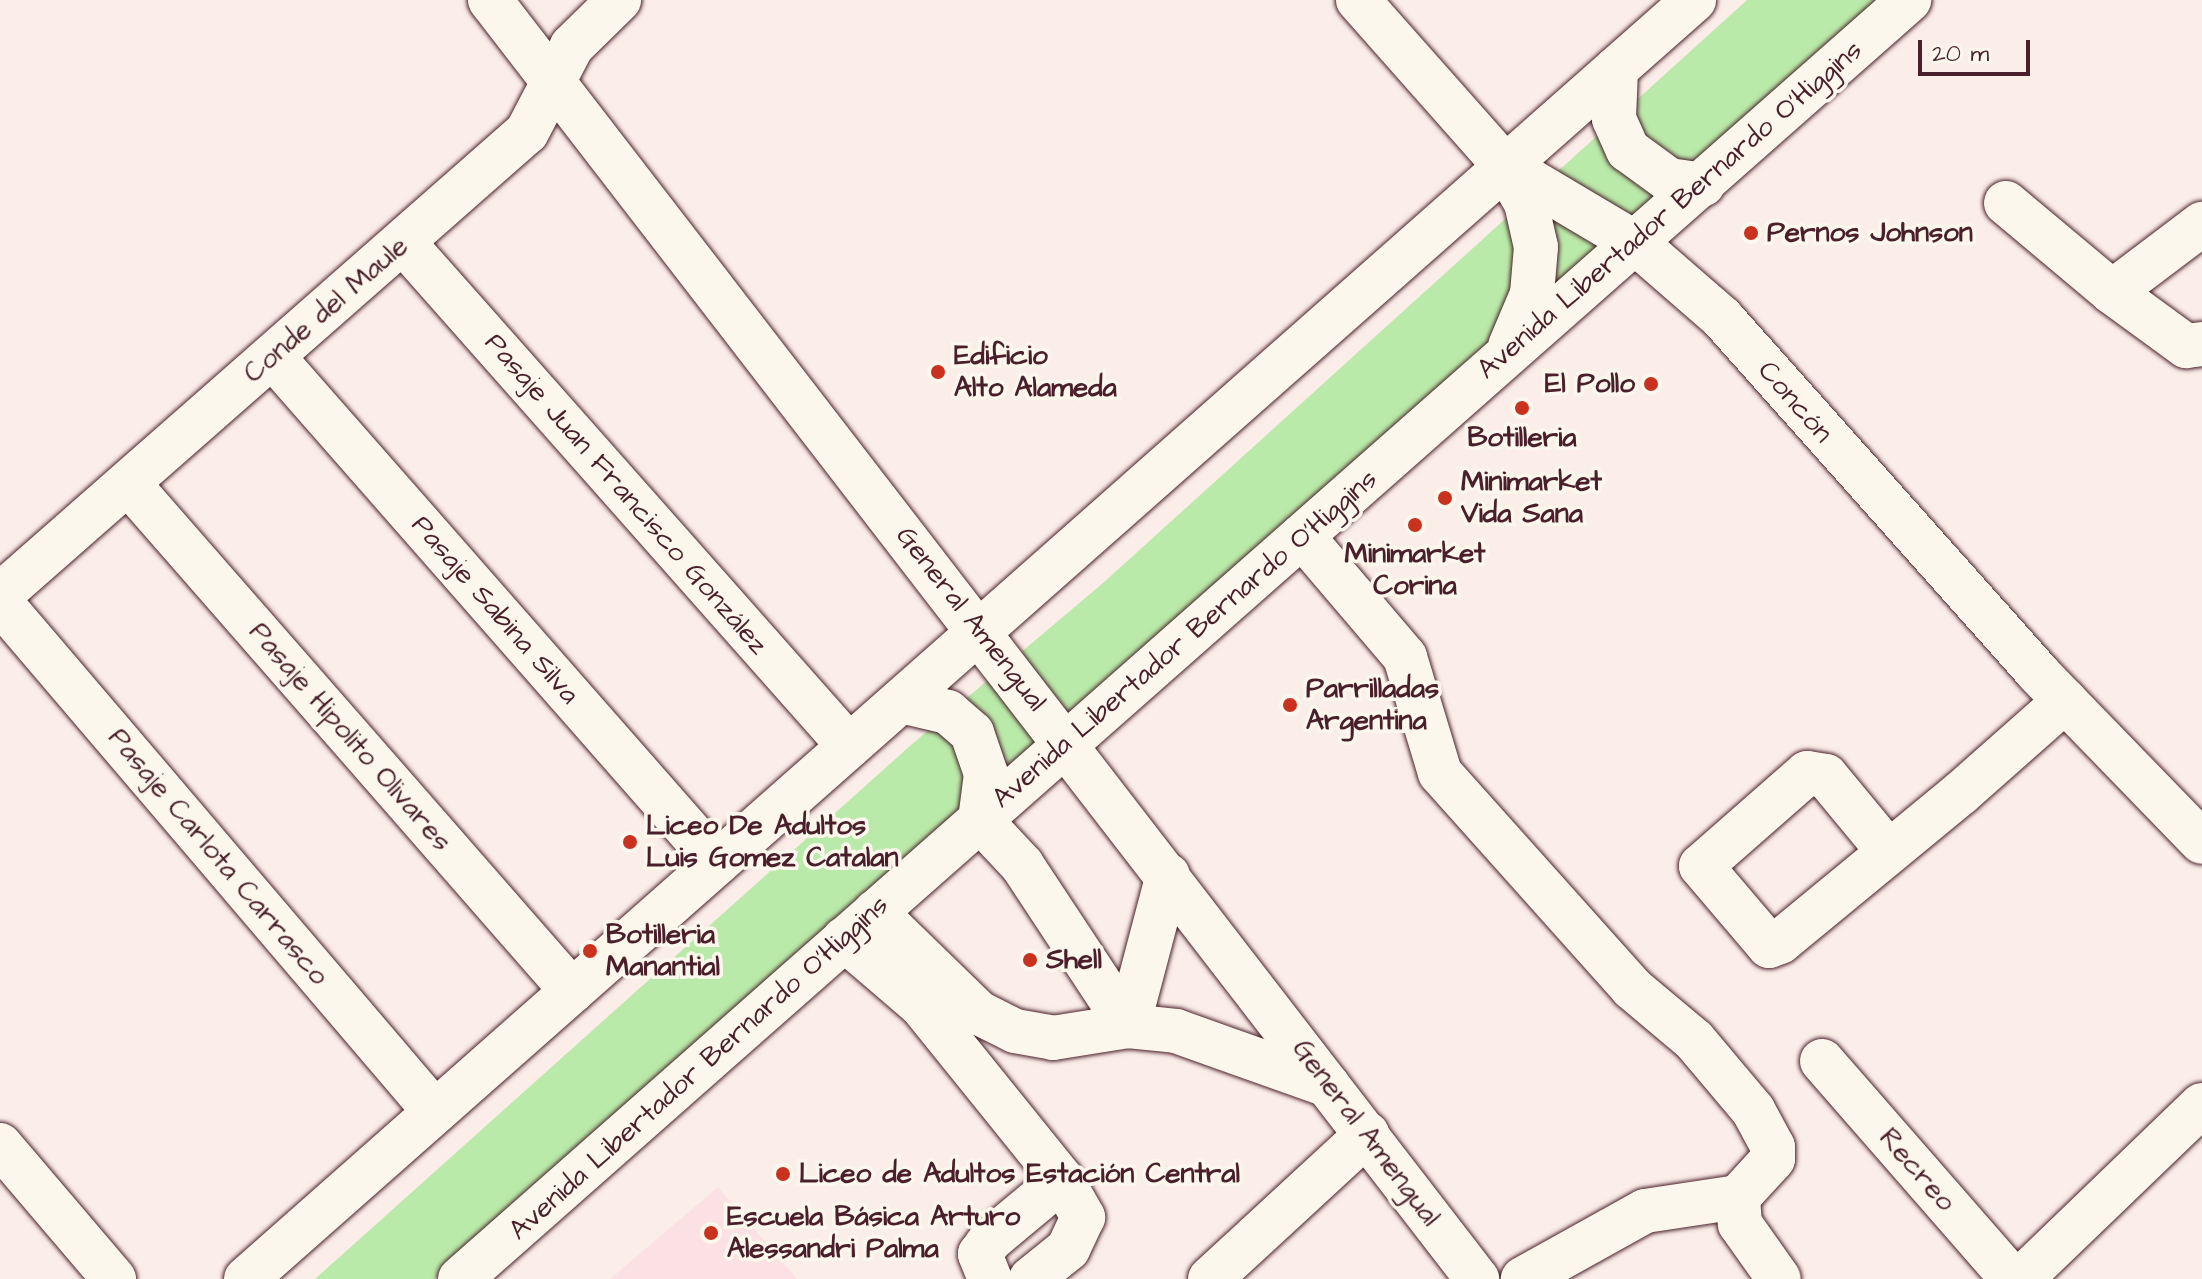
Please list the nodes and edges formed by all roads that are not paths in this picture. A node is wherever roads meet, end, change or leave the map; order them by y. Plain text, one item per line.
1 (490, 0) edge
2 (619, 0) edge
3 (1358, 0) edge
4 (1694, 0) edge
5 (1909, 0) edge
6 (1616, 69) junction
7 (555, 83) junction
8 (1504, 165) junction
9 (1703, 185) junction
10 (2006, 203) dead end
11 (2202, 224) edge
12 (403, 242) junction
13 (1637, 244) junction
14 (2112, 292) junction
15 (2202, 344) edge
16 (273, 357) junction
17 (1501, 358) junction
18 (128, 483) junction
19 (1302, 536) junction
20 (0, 595) edge
21 (0, 602) edge
22 (980, 631) junction
23 (901, 701) junction
24 (2065, 701) junction
25 (1067, 745) junction
26 (849, 746) junction
27 (980, 820) junction
28 (2202, 842) edge
29 (1888, 851) dead end
30 (717, 863) junction
31 (1168, 875) junction
32 (859, 925) junction
33 (572, 991) junction
34 (1128, 1026) junction
35 (1822, 1061) dead end
36 (1329, 1085) junction
37 (2202, 1105) edge
38 (435, 1112) junction
39 (1367, 1134) junction
40 (0, 1145) edge
41 (1062, 1180) junction
42 (1738, 1197) junction
43 (114, 1279) edge
44 (246, 1279) edge
45 (460, 1279) edge
46 (990, 1279) edge
47 (1031, 1279) edge
48 (1210, 1279) edge
49 (1477, 1279) edge
50 (1523, 1279) edge
51 (1779, 1279) edge
52 (2012, 1279) edge
53 (2021, 1279) edge

1 - 7 street, General Amengual
2 - 7 street, Conde del Maule
3 - 8 street, Concón
4 - 6 street
5 - 9 street, Avenida Libertador Bernardo O'Higgins
6 - 8 street
6 - 9 street
7 - 12 street, Conde del Maule
7 - 22 street, General Amengual
8 - 13 street, Concón
8 - 17 street
8 - 22 street
9 - 13 street, Avenida Libertador Bernardo O'Higgins
10 - 14 street
11 - 14 street
12 - 16 street, Conde del Maule
12 - 26 street, Pasaje Juan Francisco González
13 - 17 street, Avenida Libertador Bernardo O'Higgins
13 - 24 street, Concón
14 - 15 street
16 - 18 street, Conde del Maule
16 - 30 street, Pasaje Sabina Silva
17 - 19 street, Avenida Libertador Bernardo O'Higgins
18 - 20 street, Conde del Maule
18 - 33 street, Pasaje Hipolito Olivares
19 - 25 street, Avenida Libertador Bernardo O'Higgins
19 - 42 street
21 - 38 street, Pasaje Carlota Carrasco
22 - 23 street
22 - 25 street, General Amengual
23 - 26 street
23 - 27 street
24 - 28 street, Concón
24 - 29 street
25 - 27 street, Avenida Libertador Bernardo O'Higgins
25 - 31 street, General Amengual
26 - 30 street
27 - 32 street, Avenida Libertador Bernardo O'Higgins
27 - 34 street
30 - 33 street
31 - 34 street
31 - 36 street, General Amengual
32 - 34 street
32 - 41 street
32 - 45 street, Avenida Libertador Bernardo O'Higgins
33 - 38 street
34 - 36 street
35 - 52 street, Recreo
36 - 39 street, General Amengual
37 - 53 street
38 - 44 street
39 - 48 street
39 - 49 street, General Amengual
40 - 43 street
41 - 46 street
41 - 47 street
42 - 50 street
42 - 51 street

